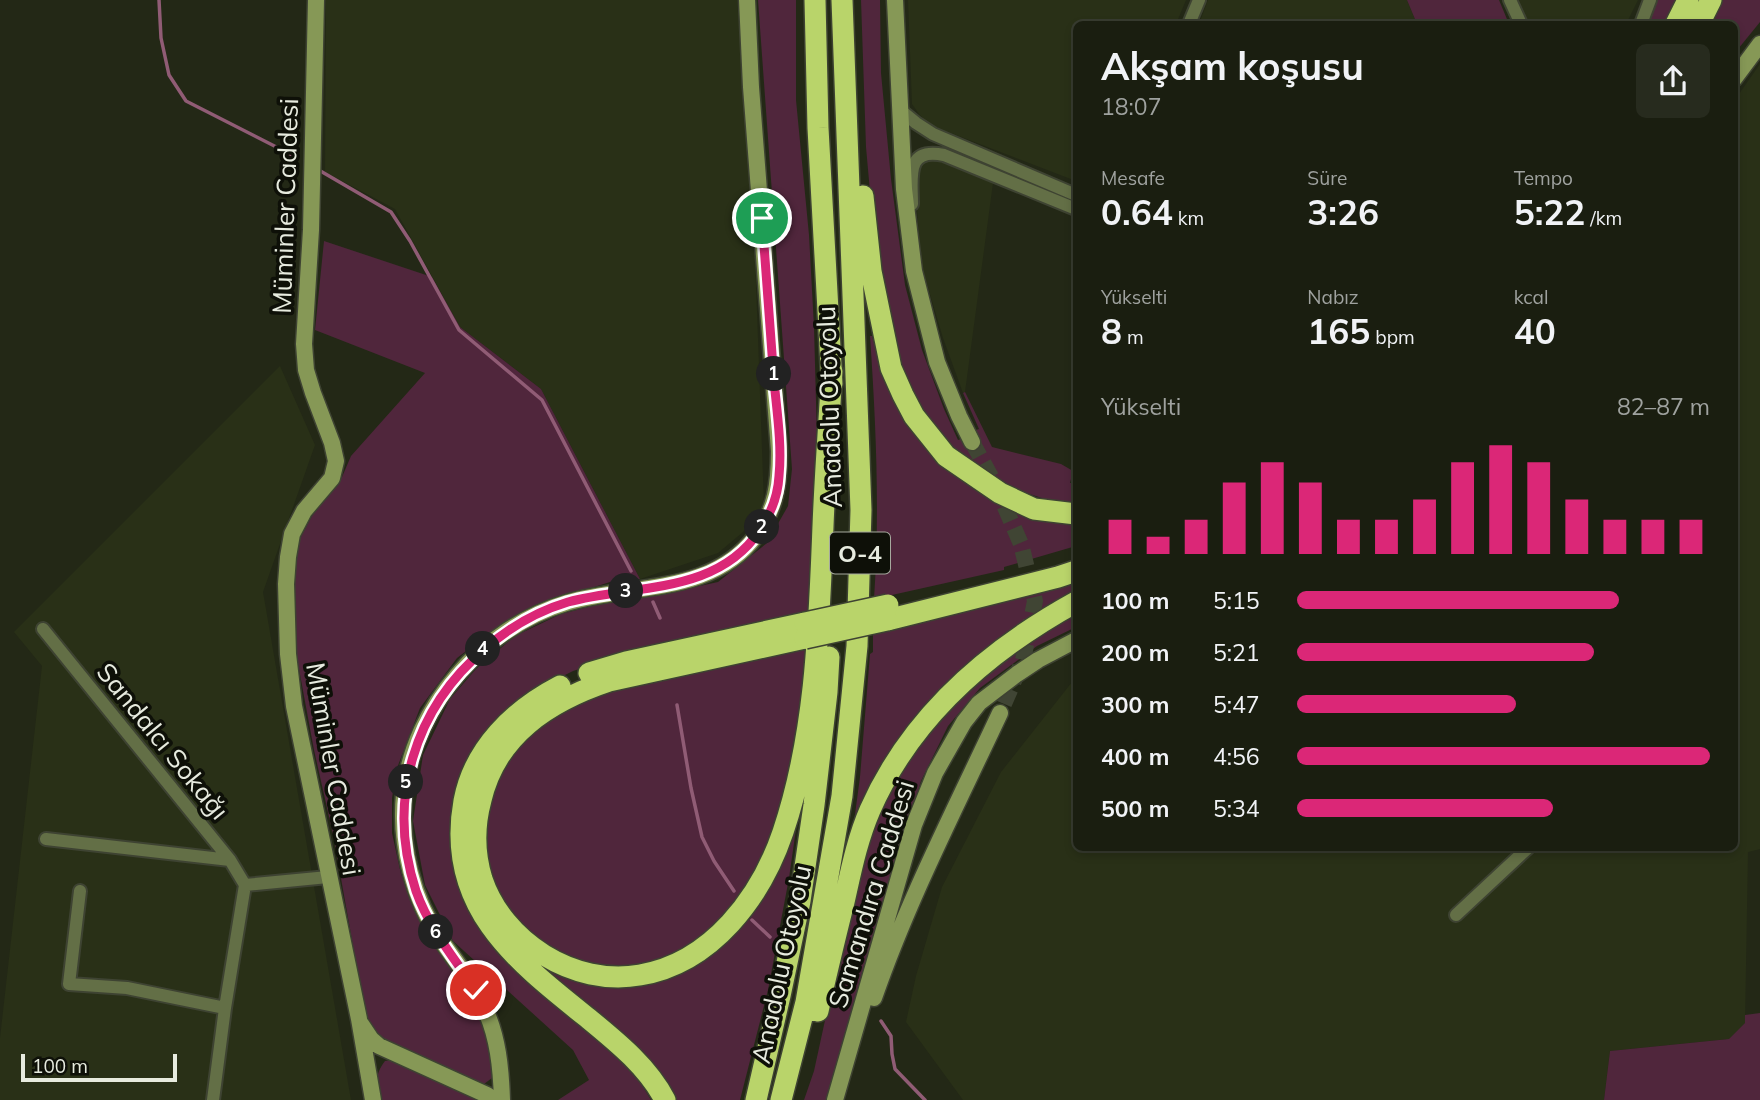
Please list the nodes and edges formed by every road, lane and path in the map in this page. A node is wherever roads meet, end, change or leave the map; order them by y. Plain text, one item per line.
1 (316, 0) edge
2 (747, 0) edge
3 (815, 0) edge
4 (842, 0) edge
5 (853, 0) edge
6 (895, 0) edge
7 (1199, 0) edge
8 (1510, 0) edge
9 (1650, 0) edge
10 (1688, 0) edge
11 (1711, 0) edge
12 (1190, 21) edge
13 (1520, 21) edge
14 (1642, 21) edge
15 (1678, 21) edge
16 (1700, 21) edge
17 (1760, 44) edge
18 (1738, 74) edge
19 (899, 109) junction
20 (1073, 194) edge
21 (1073, 208) edge
22 (914, 271) junction
23 (832, 371) junction
24 (972, 442) tunnel mouth
25 (1073, 514) edge
26 (1073, 557) edge
27 (1073, 572) edge
28 (1073, 605) edge
29 (887, 613) junction
30 (43, 629) dead end
31 (805, 630) junction
32 (1073, 642) edge
33 (1000, 713) tunnel mouth
34 (46, 839) dead end
35 (1524, 851) edge
36 (230, 860) junction
37 (328, 877) junction
38 (245, 885) junction
39 (80, 891) dead end
40 (1456, 915) dead end
41 (225, 1008) junction
42 (359, 1019) junction
43 (391, 1052) junction
44 (499, 1064) junction
45 (369, 1078) junction
46 (477, 1091) junction
47 (213, 1100) edge
48 (373, 1100) edge
49 (493, 1100) edge
50 (502, 1100) edge
51 (665, 1100) edge
52 (756, 1100) edge
53 (781, 1100) edge
54 (791, 1100) edge
55 (838, 1100) edge

1 - 37 main road, Müminler Caddesi
2 - 44 main road
3 - 23 highway, Anadolu Otoyolu / O-4
4 - 53 highway, Anadolu Otoyolu / O-4
5 - 25 highway
6 - 19 main road
7 - 12 street
8 - 13 street
9 - 14 street
10 - 15 highway
11 - 16 highway
17 - 18 main road
19 - 20 street
19 - 22 main road
21 - 22 street
22 - 24 main road
23 - 31 highway
23 - 52 highway, Anadolu Otoyolu / O-4
26 - 29 highway
27 - 29 highway
28 - 54 highway
29 - 31 highway, bridge
30 - 36 street, Sandalcı Sokağı
31 - 51 highway
32 - 55 main road, Samandıra Caddesi
33 - 55 main road
34 - 36 street
35 - 40 street
36 - 38 street, Sandalcı Sokağı
37 - 38 street
37 - 42 main road, Müminler Caddesi
38 - 41 street
39 - 41 street
41 - 47 street
42 - 43 main road
42 - 45 main road, Müminler Caddesi
43 - 45 main road
43 - 46 main road
44 - 46 main road
44 - 50 main road
45 - 48 main road, Müminler Caddesi
46 - 49 main road

